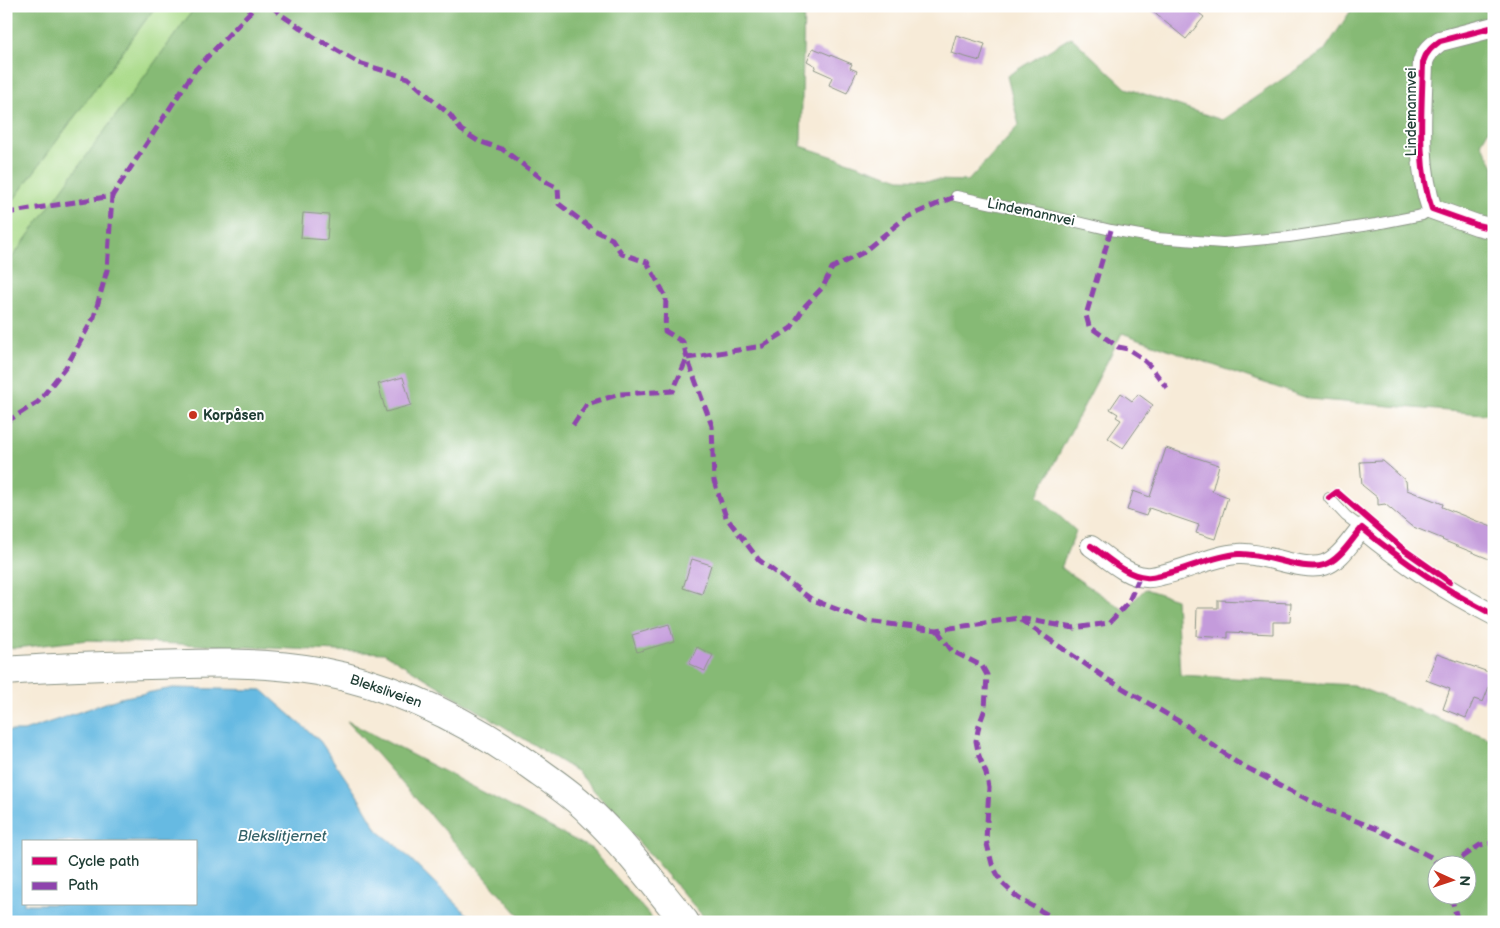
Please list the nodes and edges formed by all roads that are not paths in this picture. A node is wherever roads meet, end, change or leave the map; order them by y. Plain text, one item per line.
1 (1494, 27) edge
2 (956, 196) dead end
3 (1432, 209) junction
4 (1494, 229) edge
5 (1329, 498) dead end
6 (1362, 528) junction
7 (1091, 546) dead end
8 (1494, 615) edge
9 (6, 671) edge
10 (685, 922) edge

1 - 3 street, Lindemannvei
2 - 3 lane, Lindemannvei
3 - 4 street
5 - 6 lane
6 - 7 street
6 - 8 street
9 - 10 main road, Bleksliveien

